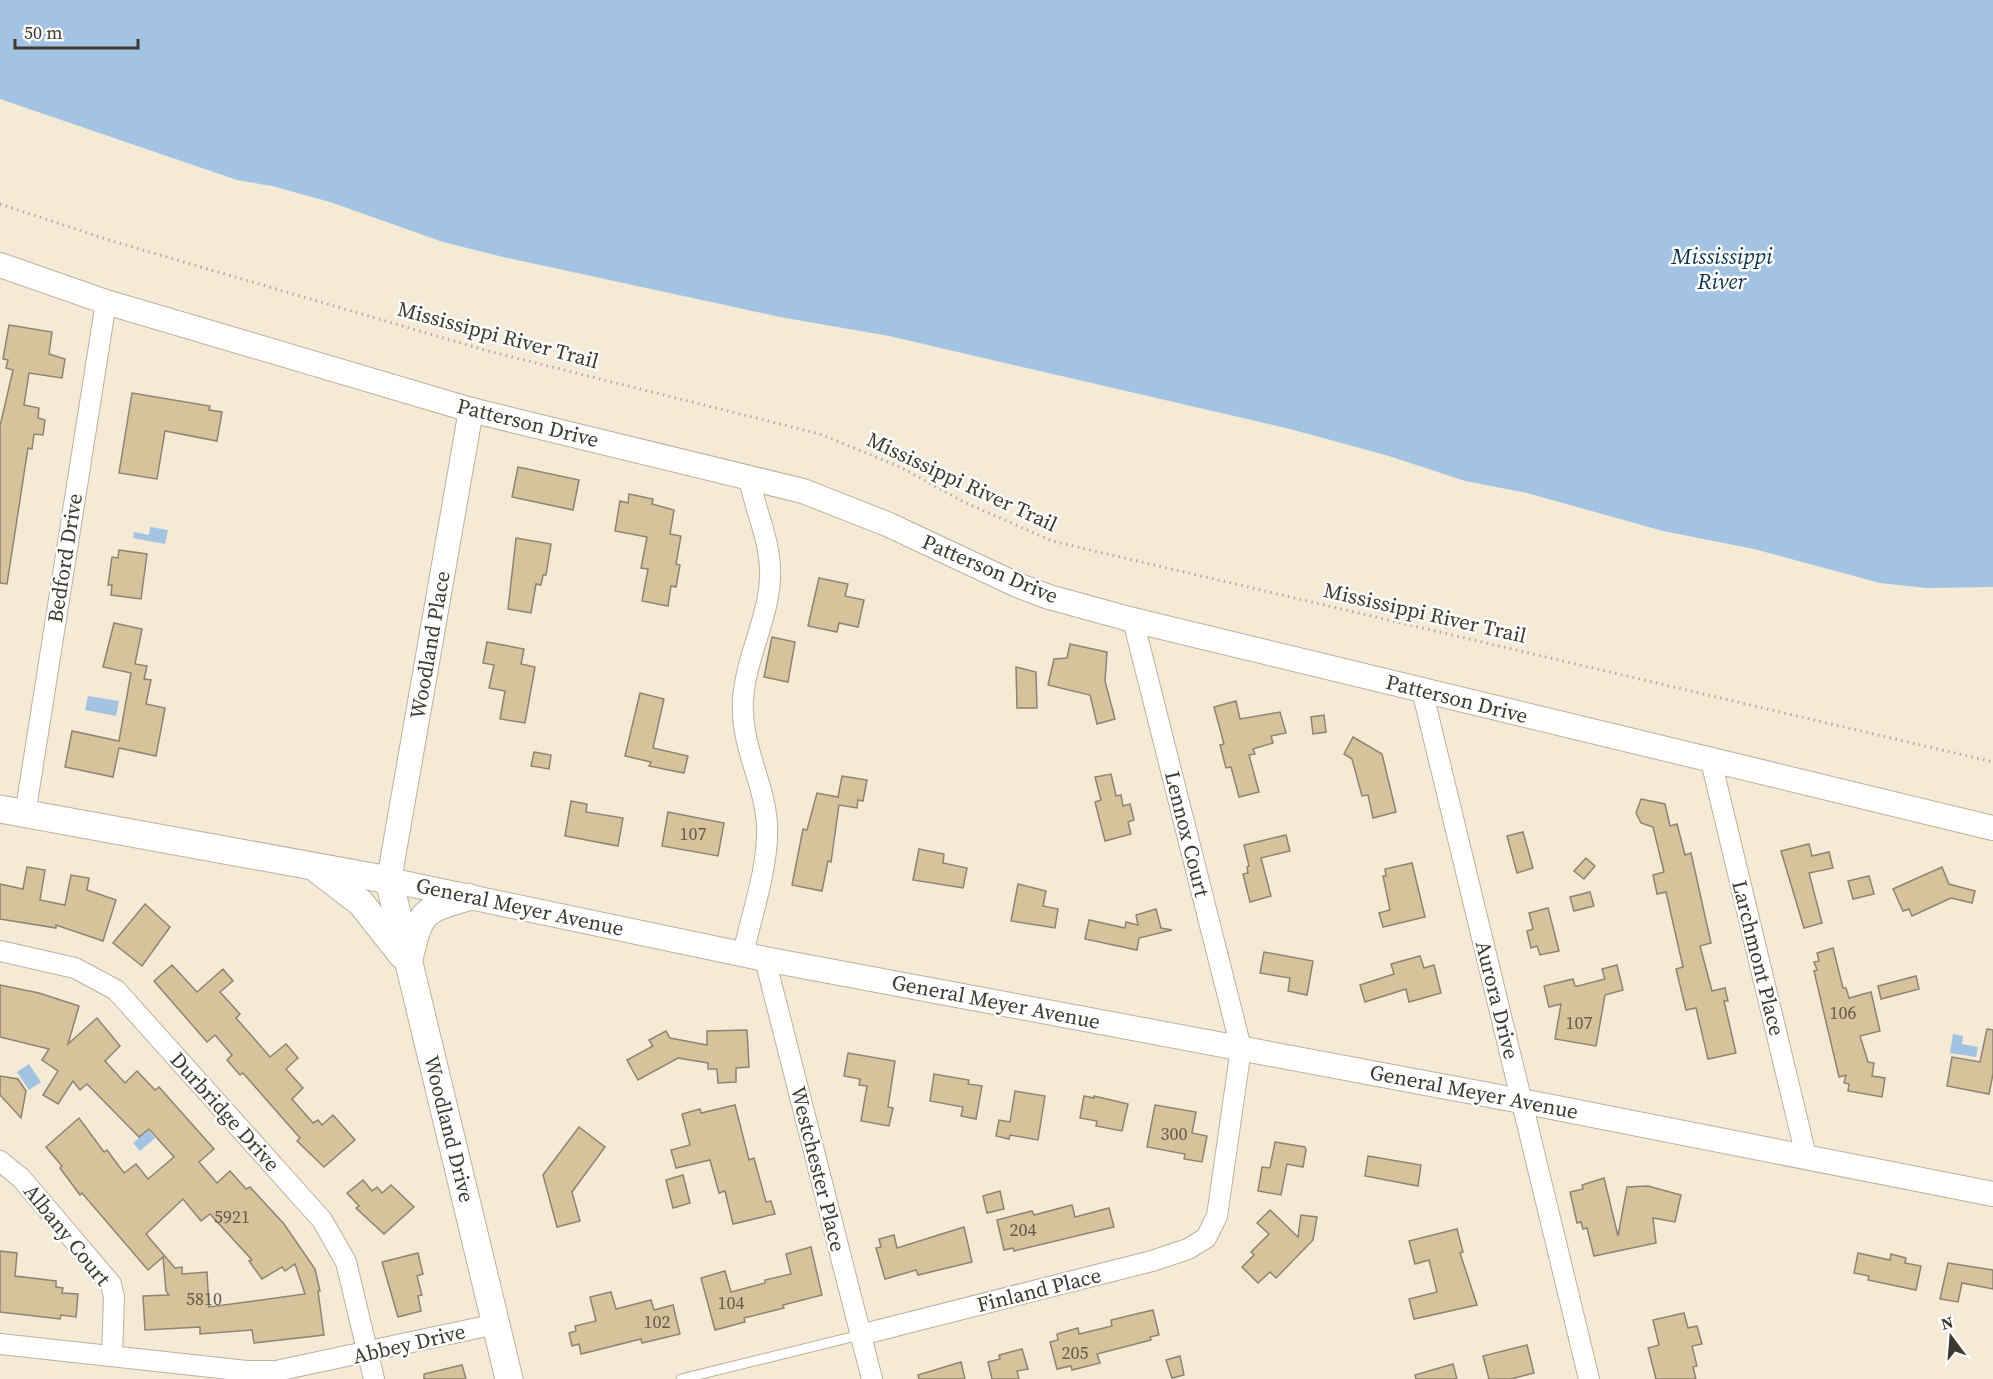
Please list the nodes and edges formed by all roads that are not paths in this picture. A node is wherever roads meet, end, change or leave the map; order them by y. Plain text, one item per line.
1 (0, 265) edge
2 (106, 302) junction
3 (471, 410) junction
4 (749, 477) junction
5 (1133, 620) junction
6 (1422, 690) junction
7 (1711, 761) junction
8 (13, 812) edge
9 (1993, 828) edge
10 (312, 866) junction
11 (389, 880) junction
12 (468, 897) junction
13 (0, 951) edge
14 (754, 956) junction
15 (408, 963) junction
16 (1241, 1048) junction
17 (1521, 1101) junction
18 (1806, 1156) junction
19 (0, 1161) edge
20 (1993, 1194) edge
21 (496, 1324) junction
22 (860, 1335) junction
23 (0, 1344) edge
24 (368, 1353) junction
25 (112, 1356) junction
26 (374, 1379) edge
27 (509, 1379) edge
28 (681, 1379) edge
29 (872, 1379) edge
30 (1589, 1379) edge

1 - 2 street, Patterson Drive
2 - 3 street, Patterson Drive
2 - 8 street, Bedford Drive
3 - 4 street, Patterson Drive
3 - 11 street, Woodland Place
4 - 5 street, Patterson Drive
4 - 14 street, Westchester Place
5 - 6 street, Patterson Drive
5 - 16 street, Lennox Court
6 - 7 street, Patterson Drive
6 - 17 street, Aurora Drive
7 - 9 street, Patterson Drive
7 - 18 street, Larchmont Place
8 - 10 main road, General Meyer Avenue
10 - 11 main road, General Meyer Avenue
10 - 15 main road
11 - 12 street, General Meyer Avenue
11 - 15 main road, Woodland Drive
12 - 14 street, General Meyer Avenue
12 - 15 main road
13 - 24 street, Durbridge Drive
14 - 16 street, General Meyer Avenue
14 - 22 street, Westchester Place
15 - 21 main road, Woodland Drive
16 - 17 street, General Meyer Avenue
16 - 22 street, Finland Place
17 - 18 street, General Meyer Avenue
17 - 30 street, Aurora Drive
18 - 20 street, General Meyer Avenue
19 - 25 street, Albany Court
21 - 24 street, Abbey Drive
21 - 27 main road, Woodland Drive
22 - 28 lane, Finland Place
22 - 29 street, Westchester Place
23 - 25 street, Abbey Drive
24 - 25 street, Abbey Drive
24 - 26 street, Durbridge Drive

